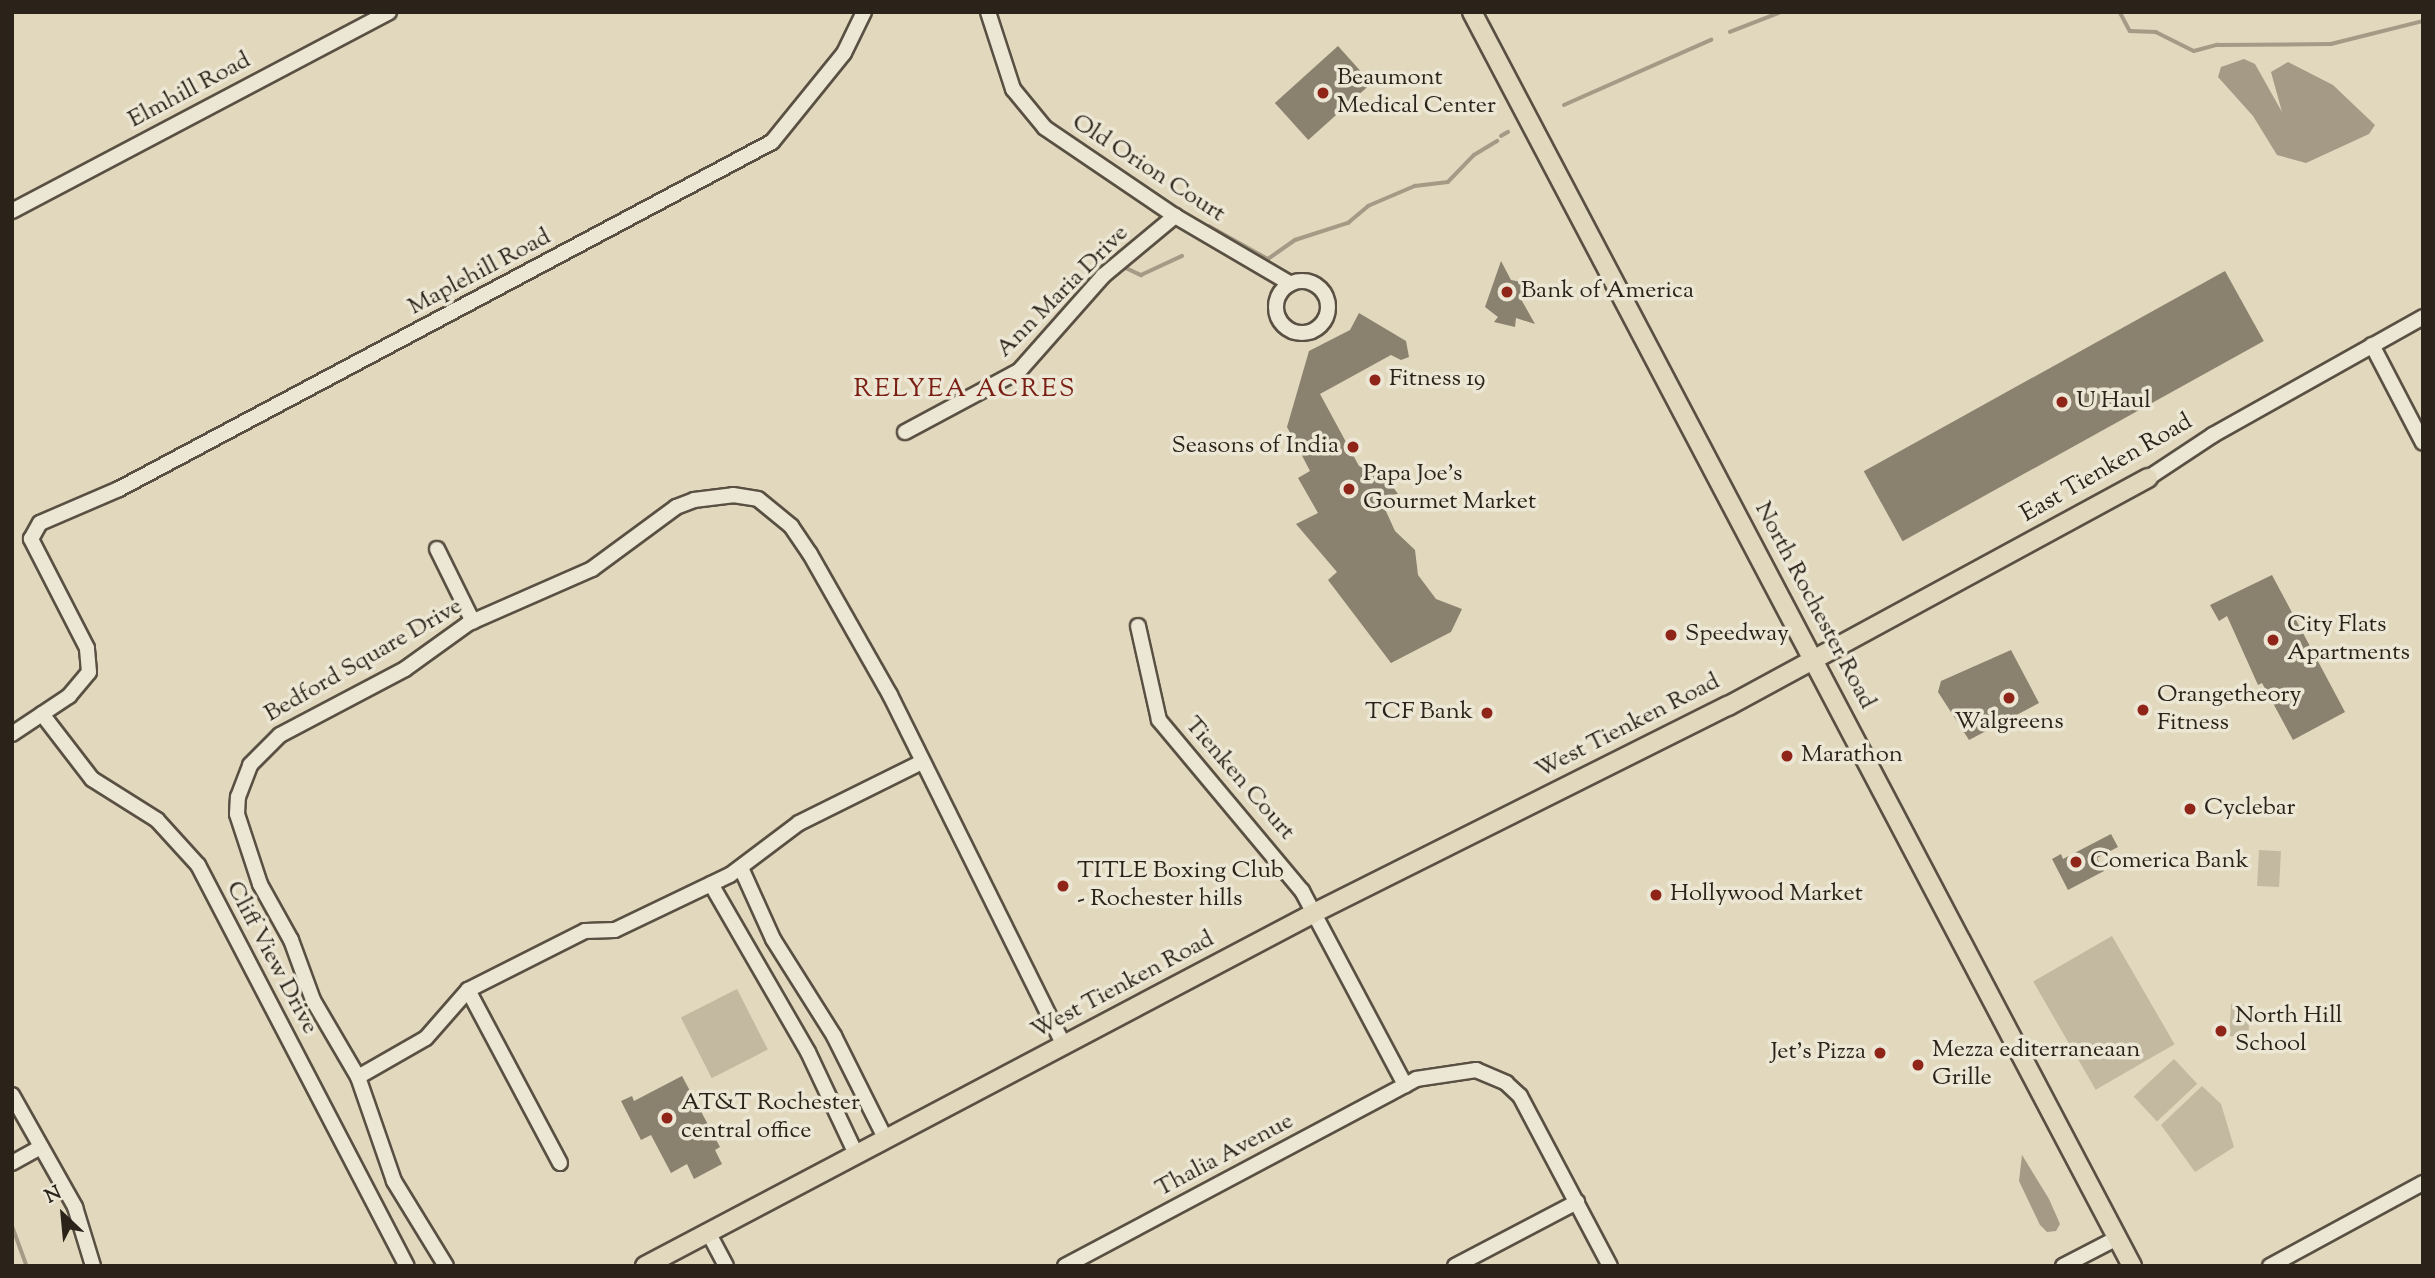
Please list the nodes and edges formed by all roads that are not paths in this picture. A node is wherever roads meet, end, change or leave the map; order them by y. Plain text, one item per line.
1 (389, 12) edge
2 (864, 12) edge
3 (988, 12) edge
4 (1472, 12) edge
5 (12, 211) edge
6 (1175, 216) junction
7 (1267, 271) junction
8 (1292, 284) junction
9 (1278, 297) junction
10 (2423, 317) edge
11 (2372, 345) junction
12 (905, 432) dead end
13 (2423, 443) edge
14 (2148, 478) joint
15 (438, 549) dead end
16 (473, 622) junction
17 (1139, 626) dead end
18 (1814, 659) junction
19 (42, 714) junction
20 (12, 734) edge
21 (922, 762) junction
22 (741, 868) junction
23 (711, 884) junction
24 (1314, 913) junction
25 (468, 990) junction
26 (1064, 1045) junction
27 (358, 1077) junction
28 (1405, 1085) junction
29 (12, 1095) edge
30 (885, 1138) junction
31 (41, 1147) junction
32 (856, 1154) junction
33 (12, 1163) edge
34 (560, 1163) dead end
35 (2423, 1183) edge
36 (1577, 1202) junction
37 (2113, 1231) junction
38 (708, 1232) junction
39 (93, 1266) edge
40 (407, 1266) edge
41 (446, 1266) edge
42 (645, 1266) edge
43 (726, 1266) edge
44 (1065, 1266) edge
45 (1455, 1266) edge
46 (1610, 1266) edge
47 (2063, 1266) edge
48 (2132, 1266) edge
49 (2270, 1266) edge

1 - 5 street, Elmhill Road
2 - 19 street, Maplehill Road
3 - 6 street, Old Orion Court
4 - 18 main road, North Rochester Road
6 - 7 street, Old Orion Court
6 - 12 street, Ann Maria Drive
7 - 8 street, Old Orion Court
7 - 9 street
8 - 9 street
8 - 9 street
10 - 11 street, East Tienken Road
11 - 13 street
11 - 14 street, East Tienken Road
14 - 18 main road, East Tienken Road
15 - 16 street
16 - 21 street, Bedford Square Drive
16 - 27 street, Bedford Square Drive
17 - 24 street, Tienken Court
18 - 24 main road, West Tienken Road
18 - 37 main road, North Rochester Road
19 - 20 street
19 - 40 street, Cliff View Drive
21 - 22 street
21 - 26 street, Bedford Square Drive
22 - 23 street
22 - 30 street
23 - 25 street
23 - 32 street
24 - 26 main road, West Tienken Road
24 - 28 street, Tienken Court
25 - 27 street
25 - 34 street
26 - 30 main road, West Tienken Road
27 - 41 street, Bedford Square Drive
28 - 36 street, Thalia Avenue
28 - 44 street, Thalia Avenue
29 - 31 street
30 - 32 main road, West Tienken Road
31 - 33 street
31 - 39 street
32 - 38 main road, West Tienken Road
35 - 49 street
36 - 45 street
36 - 46 street, Thalia Avenue
37 - 47 street
37 - 48 main road, North Rochester Road
38 - 42 main road, West Tienken Road
38 - 43 street

